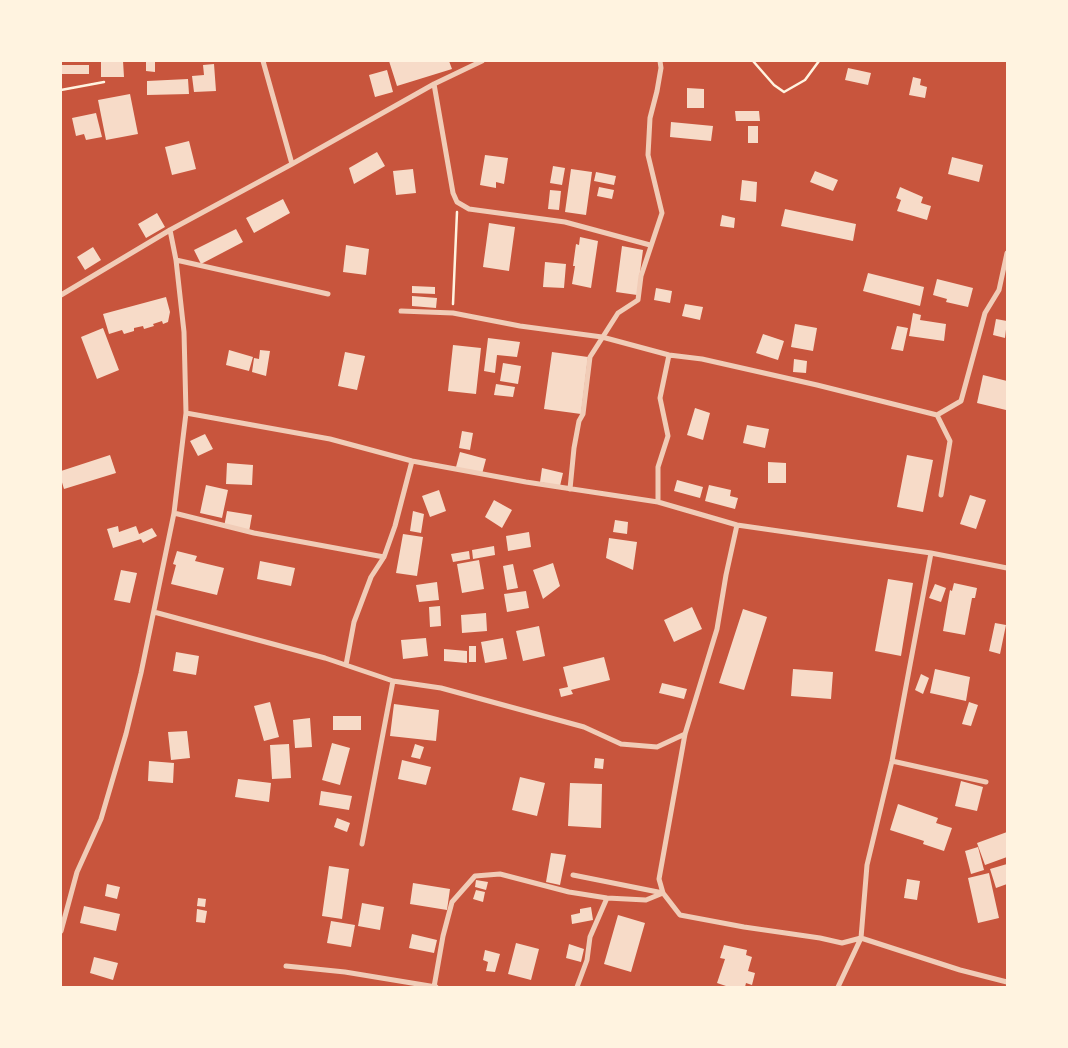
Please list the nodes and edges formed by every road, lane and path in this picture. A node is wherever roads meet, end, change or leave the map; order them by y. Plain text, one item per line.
1 (263, 61) edge
2 (482, 61) edge
3 (660, 61) edge
4 (753, 61) edge
5 (819, 61) edge
6 (104, 82) dead end
7 (434, 84) junction
8 (61, 90) edge
9 (292, 164) junction
10 (457, 202) junction
11 (170, 230) junction
12 (650, 245) junction
13 (1007, 252) edge
14 (176, 260) junction
15 (328, 294) dead end
16 (61, 295) edge
17 (402, 311) dead end
18 (453, 313) junction
19 (602, 337) junction
20 (670, 355) junction
21 (186, 412) junction
22 (937, 415) junction
23 (412, 461) junction
24 (570, 489) junction
25 (941, 495) dead end
26 (658, 502) junction
27 (174, 513) junction
28 (737, 525) junction
29 (931, 553) junction
30 (384, 557) junction
31 (1007, 568) edge
32 (154, 612) junction
33 (346, 665) junction
34 (393, 681) junction
35 (685, 734) junction
36 (892, 762) junction
37 (986, 782) dead end
38 (362, 844) dead end
39 (573, 875) dead end
40 (663, 893) junction
41 (607, 898) junction
42 (61, 932) edge
43 (860, 938) junction
44 (286, 966) dead end
45 (1007, 982) edge
46 (435, 987) edge
47 (577, 987) edge
48 (838, 987) edge

1 - 9 street
2 - 7 street
3 - 12 street
4 - 5 path
6 - 8 path
7 - 9 street
7 - 10 street
9 - 11 street
10 - 12 street
10 - 18 path
11 - 14 street
11 - 16 street
12 - 19 street
13 - 22 street
14 - 15 street
14 - 21 street
17 - 18 street
18 - 19 street
19 - 20 street
19 - 24 street
20 - 22 street
20 - 26 street
21 - 23 street
21 - 27 street
22 - 25 street
23 - 24 street
23 - 30 street
24 - 26 street
26 - 28 street
27 - 30 street
27 - 32 street
28 - 29 street
28 - 35 street
29 - 31 street
29 - 36 street
30 - 33 street
32 - 33 street
32 - 42 street
33 - 34 street
34 - 35 street
34 - 38 street
35 - 40 street
36 - 37 street
36 - 43 street
39 - 40 street
40 - 41 street
40 - 43 street
41 - 46 street
41 - 47 street
43 - 45 street
43 - 48 street
44 - 46 street

